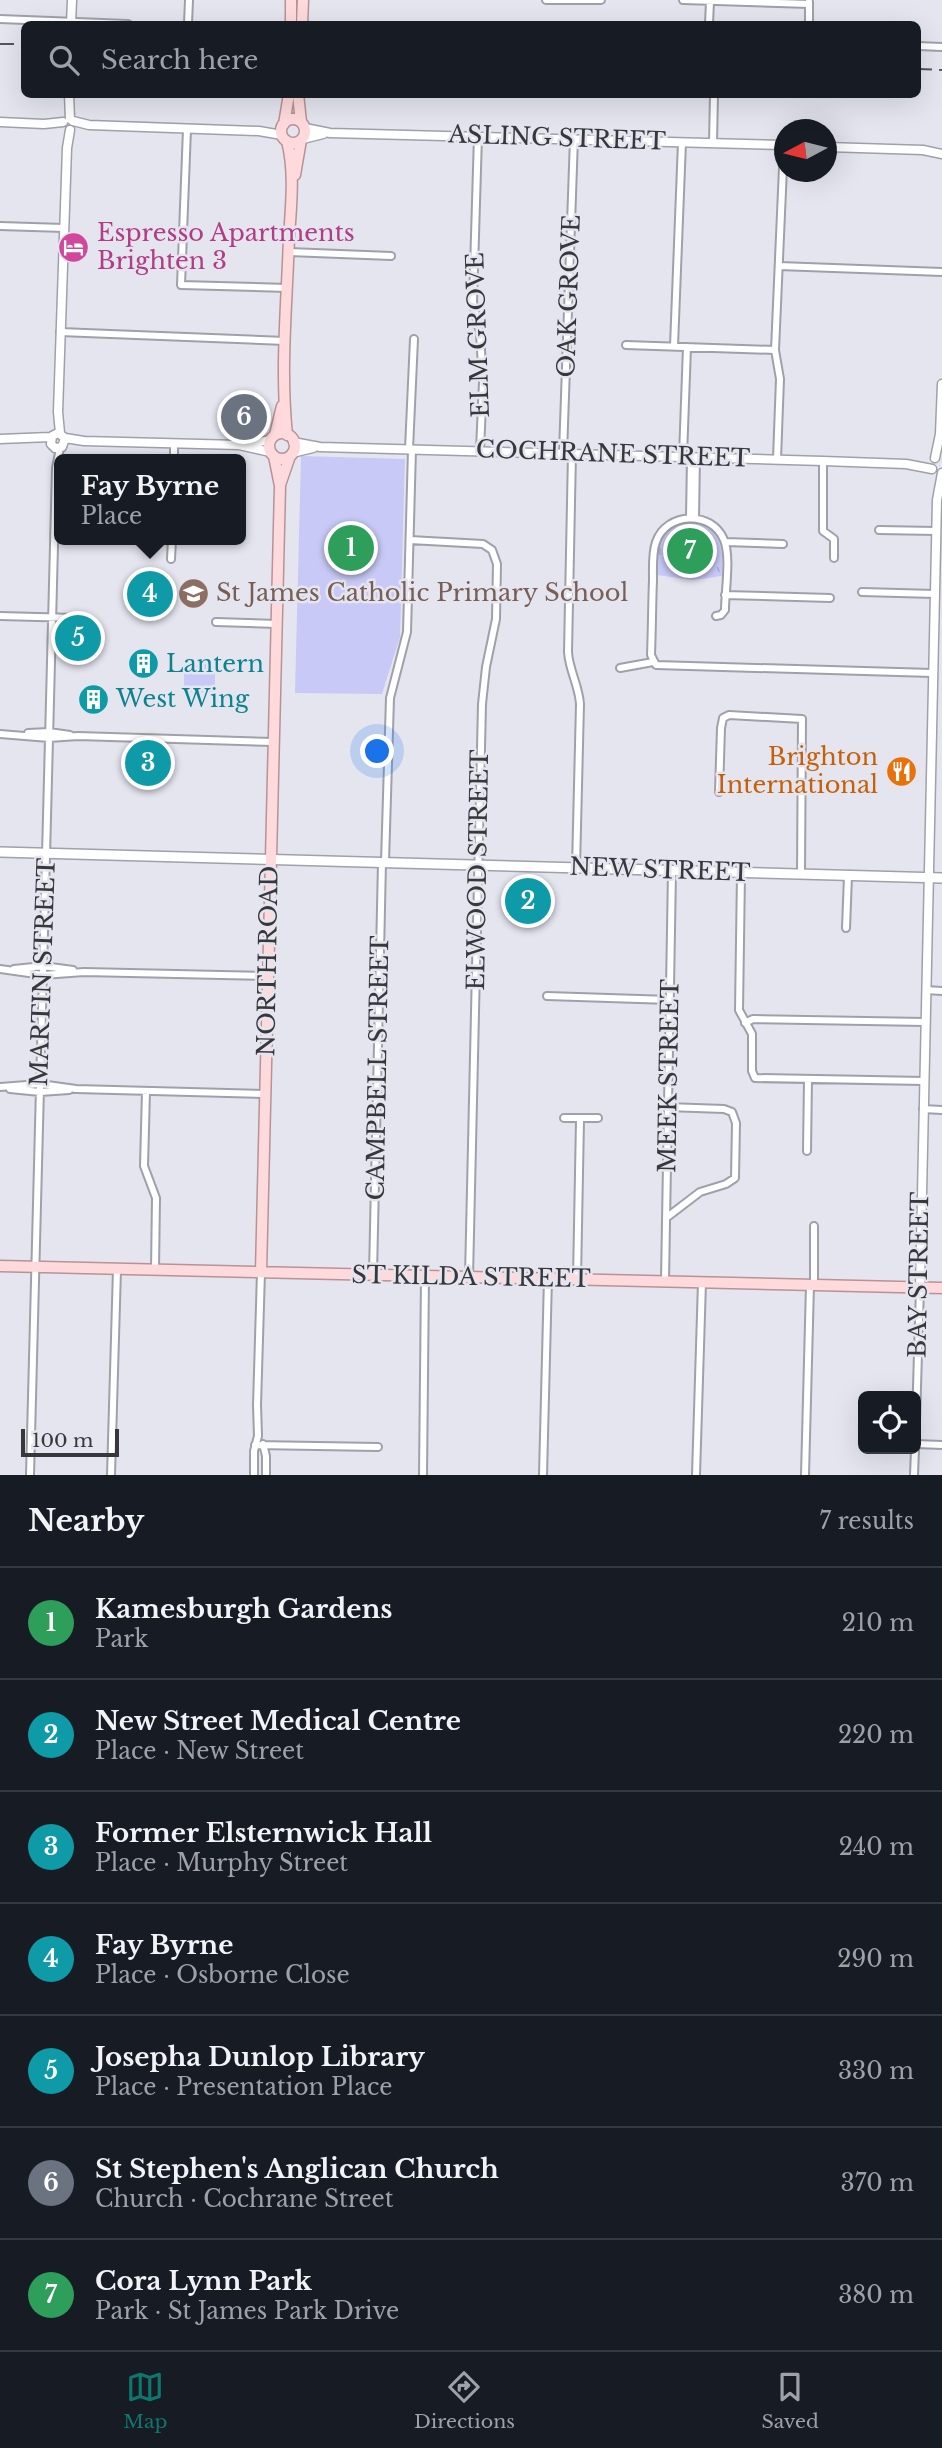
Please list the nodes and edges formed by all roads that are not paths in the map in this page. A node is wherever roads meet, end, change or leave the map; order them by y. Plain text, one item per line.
1 (72, 0) edge
2 (189, 0) edge
3 (291, 0) edge
4 (303, 0) edge
5 (546, 0) edge
6 (601, 0) edge
7 (683, 0) edge
8 (710, 1) edge
9 (809, 2) edge
10 (0, 19) edge
11 (36, 21) edge
12 (71, 21) edge
13 (188, 21) edge
14 (291, 21) edge
15 (302, 21) edge
16 (709, 21) edge
17 (809, 21) edge
18 (921, 46) edge
19 (942, 47) edge
20 (288, 98) edge
21 (299, 98) edge
22 (714, 98) edge
23 (69, 99) edge
24 (0, 122) edge
25 (68, 125) junction
26 (303, 125) junction
27 (187, 129) junction
28 (284, 132) junction
29 (330, 133) junction
30 (478, 136) junction
31 (574, 138) junction
32 (302, 139) junction
33 (682, 142) junction
34 (712, 143) junction
35 (774, 145) edge
36 (837, 146) edge
37 (942, 148) edge
38 (923, 150) junction
39 (942, 154) edge
40 (782, 182) edge
41 (291, 196) junction
42 (0, 226) edge
43 (64, 228) junction
44 (289, 252) junction
45 (391, 256) dead end
46 (779, 266) junction
47 (942, 272) edge
48 (287, 288) junction
49 (60, 332) junction
50 (414, 339) dead end
51 (285, 341) junction
52 (626, 345) dead end
53 (674, 346) junction
54 (687, 347) junction
55 (775, 350) junction
56 (942, 384) edge
57 (283, 399) junction
58 (940, 434) junction
59 (273, 437) junction
60 (290, 438) junction
61 (0, 439) edge
62 (57, 441) junction
63 (174, 443) junction
64 (239, 445) junction
65 (320, 447) junction
66 (411, 449) junction
67 (942, 449) edge
68 (481, 450) junction
69 (567, 453) junction
70 (57, 454) edge
71 (174, 454) edge
72 (272, 454) junction
73 (291, 455) junction
74 (690, 457) junction
75 (937, 458) edge
76 (777, 459) junction
77 (823, 461) junction
78 (906, 464) junction
79 (937, 471) edge
80 (280, 486) junction
81 (692, 518) junction
82 (879, 530) dead end
83 (936, 531) junction
84 (410, 540) junction
85 (724, 542) junction
86 (54, 543) edge
87 (783, 544) dead end
88 (172, 545) edge
89 (834, 558) dead end
90 (171, 559) dead end
91 (862, 592) dead end
92 (725, 594) junction
93 (935, 594) junction
94 (830, 598) dead end
95 (0, 616) edge
96 (716, 617) dead end
97 (52, 618) junction
98 (75, 618) dead end
99 (216, 622) dead end
100 (277, 624) junction
101 (653, 662) junction
102 (620, 668) dead end
103 (935, 677) edge
104 (0, 734) edge
105 (49, 735) junction
106 (274, 741) junction
107 (719, 792) dead end
108 (0, 852) edge
109 (47, 853) junction
110 (270, 859) junction
111 (383, 862) junction
112 (478, 865) junction
113 (576, 868) junction
114 (672, 871) junction
115 (741, 873) junction
116 (801, 874) junction
117 (848, 876) junction
118 (941, 877) edge
119 (928, 878) junction
120 (846, 928) dead end
121 (43, 966) junction
122 (3, 970) edge
123 (84, 972) junction
124 (43, 975) junction
125 (268, 976) junction
126 (926, 990) junction
127 (942, 991) edge
128 (547, 996) dead end
129 (670, 1000) junction
130 (925, 1022) junction
131 (745, 1023) junction
132 (808, 1079) junction
133 (924, 1082) junction
134 (40, 1084) junction
135 (1, 1087) edge
136 (76, 1089) junction
137 (146, 1091) junction
138 (40, 1092) junction
139 (265, 1094) junction
140 (667, 1107) junction
141 (923, 1109) junction
142 (942, 1110) edge
143 (564, 1118) dead end
144 (598, 1118) dead end
145 (580, 1119) junction
146 (807, 1151) dead end
147 (666, 1218) junction
148 (814, 1226) dead end
149 (0, 1266) edge
150 (35, 1267) junction
151 (117, 1269) junction
152 (155, 1270) junction
153 (261, 1272) junction
154 (373, 1275) junction
155 (425, 1276) junction
156 (469, 1277) junction
157 (548, 1278) junction
158 (577, 1279) junction
159 (665, 1281) junction
160 (702, 1282) junction
161 (812, 1285) junction
162 (920, 1287) junction
163 (942, 1288) edge
164 (917, 1391) edge
165 (258, 1436) junction
166 (255, 1445) junction
167 (264, 1445) junction
168 (942, 1445) edge
169 (378, 1447) dead end
170 (921, 1447) edge
171 (915, 1454) edge
172 (30, 1475) edge
173 (111, 1475) edge
174 (254, 1475) edge
175 (266, 1475) edge
176 (423, 1475) edge
177 (543, 1475) edge
178 (696, 1475) edge
179 (805, 1475) edge
180 (914, 1475) edge

1 - 12 street
2 - 13 street
3 - 14 main road
4 - 15 main road
5 - 6 street
7 - 8 street
8 - 9 street
8 - 16 street
9 - 17 street
10 - 11 street
18 - 19 street
20 - 28 main road
21 - 26 main road
22 - 34 street
23 - 25 street, MARTIN STREET
24 - 25 street
25 - 27 street
25 - 43 street, MARTIN STREET
26 - 28 main road
26 - 29 street, ASLING STREET
26 - 32 main road
27 - 28 street
27 - 48 street
28 - 32 main road
28 - 41 main road
29 - 30 street, ASLING STREET
29 - 32 street, ASLING STREET
30 - 31 street, ASLING STREET
30 - 68 street, ELM GROVE
31 - 33 street, ASLING STREET
31 - 69 street, OAK GROVE
32 - 41 main road
33 - 34 street, ASLING STREET
33 - 53 street
34 - 35 street, ASLING STREET
36 - 38 street
37 - 38 street
38 - 39 street
40 - 46 street
41 - 44 main road
42 - 43 street
43 - 49 street, MARTIN STREET
44 - 45 street
44 - 48 main road
46 - 47 street
46 - 55 street
48 - 51 main road
49 - 51 street
49 - 62 street, MARTIN STREET
50 - 66 street, CAMPBELL STREET
51 - 57 main road
52 - 53 street
53 - 54 street
54 - 55 street
54 - 74 street
55 - 76 street
56 - 58 street
57 - 59 main road
57 - 60 main road
58 - 67 street
58 - 75 street
59 - 60 main road
59 - 64 street
59 - 72 main road, NORTH ROAD
60 - 65 street, COCHRANE STREET
60 - 73 main road, NORTH ROAD
61 - 62 street
62 - 63 street
62 - 70 street, MARTIN STREET
63 - 64 street
63 - 71 street
64 - 72 street
65 - 66 street, COCHRANE STREET
65 - 73 street, COCHRANE STREET
66 - 68 street, COCHRANE STREET
66 - 84 street, CAMPBELL STREET
68 - 69 street, COCHRANE STREET
69 - 74 street, COCHRANE STREET
69 - 113 street, OAK GROVE
72 - 73 main road
72 - 80 main road, NORTH ROAD
73 - 80 main road, NORTH ROAD
74 - 76 street, COCHRANE STREET
74 - 81 street
75 - 78 street, COCHRANE STREET
75 - 79 street, BAY STREET
76 - 77 street, COCHRANE STREET
77 - 78 street, COCHRANE STREET
77 - 89 street
78 - 79 street, COCHRANE STREET
79 - 83 street, BAY STREET
80 - 100 main road, NORTH ROAD
81 - 85 street
81 - 101 street
82 - 83 street
83 - 93 street, BAY STREET
84 - 111 street, CAMPBELL STREET
84 - 112 street, ELWOOD STREET
85 - 87 street
85 - 92 street
86 - 97 street, MARTIN STREET
88 - 90 street
91 - 93 street
92 - 94 street
92 - 96 street
93 - 103 street, BAY STREET
95 - 97 street
97 - 98 street
97 - 105 street, MARTIN STREET
99 - 100 street
100 - 106 main road, NORTH ROAD
101 - 102 street
101 - 103 street
103 - 119 street, BAY STREET
104 - 105 street
105 - 106 street
105 - 109 street, MARTIN STREET
106 - 110 main road, NORTH ROAD
107 - 116 street
108 - 109 main road, NEW STREET
109 - 110 main road, NEW STREET
109 - 121 street, MARTIN STREET
110 - 111 main road, NEW STREET
110 - 125 main road, NORTH ROAD
111 - 112 main road, NEW STREET
111 - 154 street, CAMPBELL STREET
112 - 113 main road, NEW STREET
112 - 156 street, ELWOOD STREET
113 - 114 main road, NEW STREET
114 - 115 main road, NEW STREET
114 - 129 street, MEEK STREET
115 - 116 main road, NEW STREET
115 - 131 street
116 - 117 main road, NEW STREET
117 - 119 main road, NEW STREET
117 - 120 street
118 - 119 main road, NEW STREET
119 - 126 street, BAY STREET
121 - 122 street
121 - 123 street
121 - 124 street, MARTIN STREET
122 - 124 street
123 - 124 street
123 - 125 street
124 - 134 street, MARTIN STREET
125 - 139 main road, NORTH ROAD
126 - 127 street
126 - 130 street, BAY STREET
128 - 129 street
129 - 140 street, MEEK STREET
130 - 131 street
130 - 133 street, BAY STREET
131 - 132 street
132 - 133 street
132 - 146 street
133 - 141 street, BAY STREET
134 - 135 street
134 - 136 street
134 - 138 street, MARTIN STREET
135 - 138 street
136 - 137 street
136 - 138 street
137 - 139 street
137 - 152 street
138 - 150 street, MARTIN STREET
139 - 153 main road, NORTH ROAD
140 - 147 street, MEEK STREET
140 - 147 street
141 - 142 street
141 - 162 street, BAY STREET
143 - 145 street
144 - 145 street
145 - 158 street
147 - 159 street, MEEK STREET
148 - 161 street
149 - 150 main road, ST KILDA STREET
150 - 151 main road, ST KILDA STREET
150 - 172 street, MARTIN STREET
151 - 152 main road, ST KILDA STREET
151 - 173 street
152 - 153 main road, ST KILDA STREET
153 - 154 main road, ST KILDA STREET
153 - 165 street, NORTH ROAD
154 - 155 main road, ST KILDA STREET
155 - 156 main road, ST KILDA STREET
155 - 176 street
156 - 157 main road, ST KILDA STREET
157 - 158 main road, ST KILDA STREET
157 - 177 street
158 - 159 main road, ST KILDA STREET
159 - 160 main road, ST KILDA STREET
160 - 161 main road, ST KILDA STREET
160 - 178 street
161 - 162 main road, ST KILDA STREET
161 - 179 street
162 - 163 main road, ST KILDA STREET
162 - 164 street, BAY STREET
165 - 166 street, NORTH ROAD
165 - 167 street
166 - 167 street
166 - 174 street, NORTH ROAD
167 - 169 street
167 - 175 street
168 - 170 street
171 - 180 street

